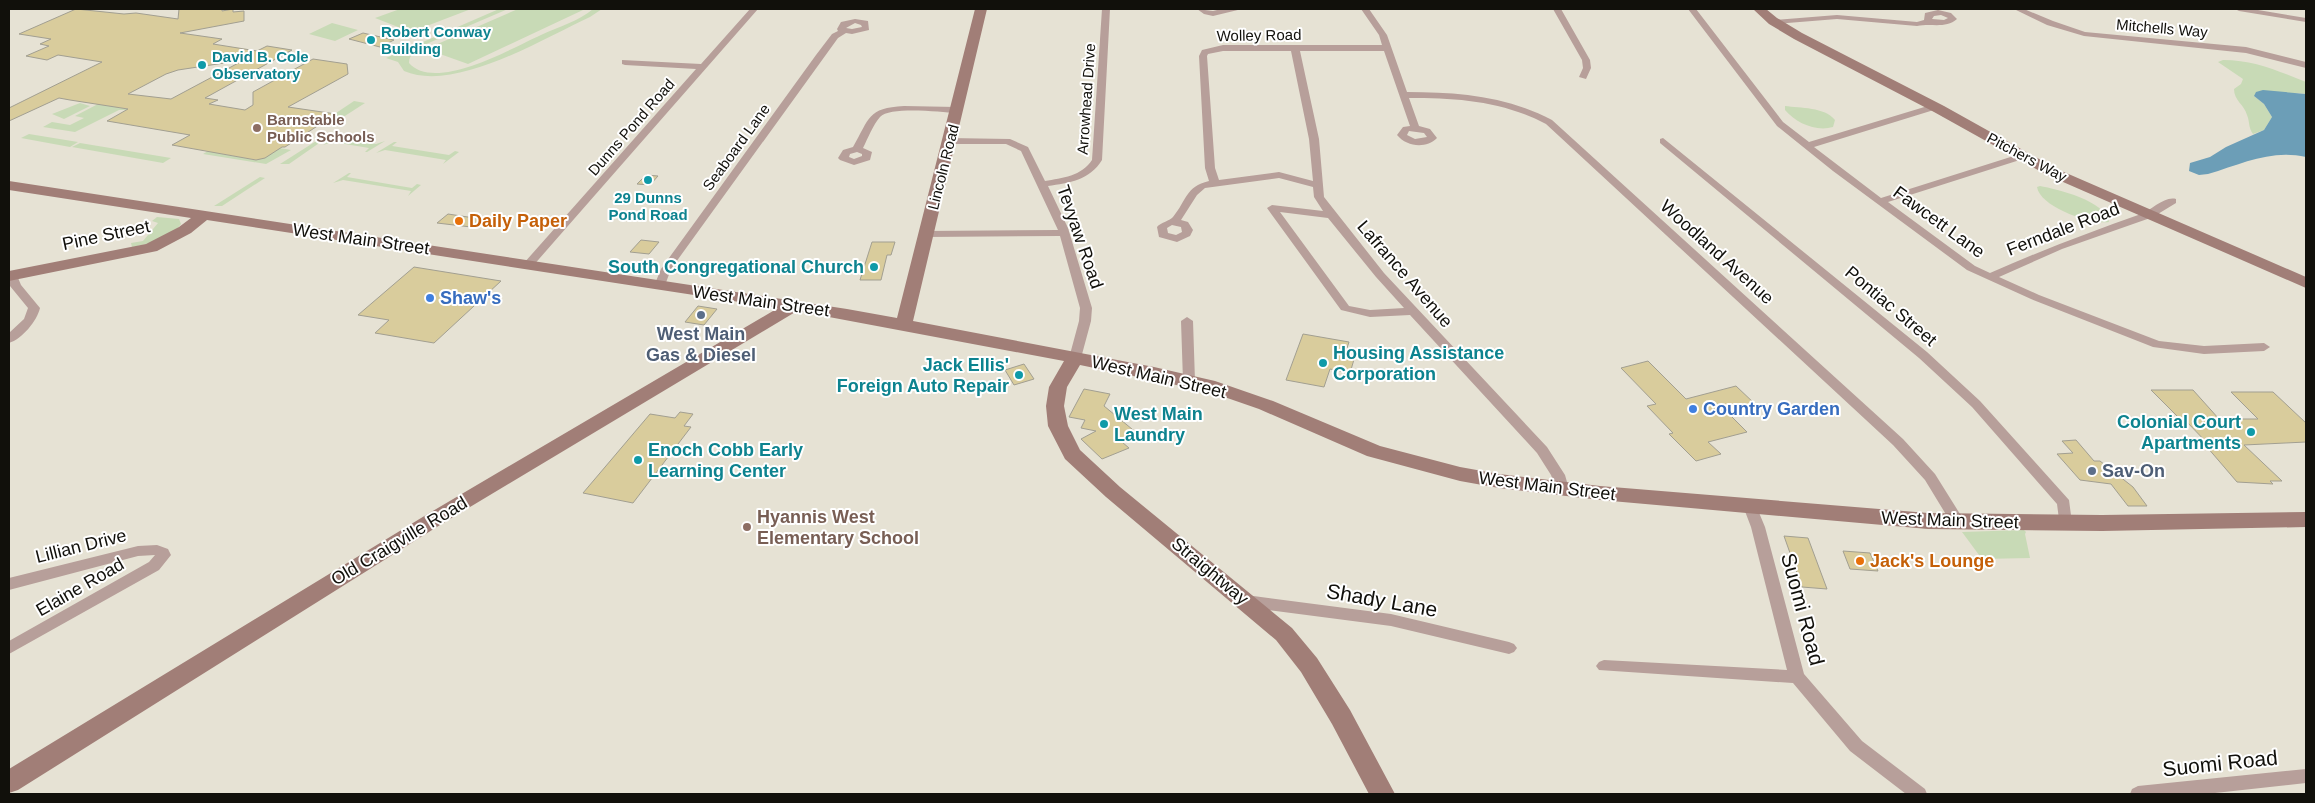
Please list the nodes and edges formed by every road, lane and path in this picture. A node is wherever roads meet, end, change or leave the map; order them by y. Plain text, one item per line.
1 (754, 9) edge
2 (981, 9) edge
3 (1106, 9) edge
4 (1201, 9) edge
5 (1225, 9) edge
6 (1238, 9) edge
7 (1365, 9) edge
8 (1557, 9) edge
9 (1692, 9) edge
10 (1759, 9) edge
11 (2018, 9) edge
12 (2239, 9) edge
13 (2306, 20) edge
14 (1929, 21) dead end
15 (1774, 22) junction
16 (844, 31) dead end
17 (1295, 48) junction
18 (1387, 48) junction
19 (625, 62) dead end
20 (2306, 65) edge
21 (703, 67) junction
22 (1582, 77) dead end
23 (1404, 95) junction
24 (1934, 107) junction
25 (956, 110) junction
26 (1415, 128) dead end
27 (949, 141) junction
28 (1663, 141) dead end
29 (1806, 146) junction
30 (857, 149) dead end
31 (2023, 156) junction
32 (1215, 183) junction
33 (1043, 184) junction
34 (9, 185) edge
35 (1317, 185) junction
36 (1881, 201) junction
37 (2172, 201) dead end
38 (1331, 215) junction
39 (2149, 215) junction
40 (203, 216) junction
41 (1174, 222) dead end
42 (1064, 232) junction
43 (927, 234) junction
44 (528, 265) junction
45 (11, 276) edge
46 (1989, 277) junction
47 (2306, 284) edge
48 (660, 286) junction
49 (794, 306) junction
50 (1414, 311) junction
51 (1187, 322) dead end
52 (904, 324) junction
53 (9, 339) edge
54 (2264, 347) dead end
55 (1075, 358) junction
56 (1189, 381) junction
57 (1562, 489) junction
58 (1750, 506) junction
59 (2306, 520) edge
60 (1958, 522) junction
61 (2065, 523) junction
62 (163, 553) joint
63 (9, 584) edge
64 (1246, 601) junction
65 (9, 648) edge
66 (1509, 648) dead end
67 (1604, 666) dead end
68 (1797, 677) junction
69 (2306, 776) edge
70 (9, 782) edge
71 (1382, 794) edge
72 (1919, 794) edge
73 (2138, 794) edge

1 - 21 street, Dunns Pond Road
2 - 25 main road, Lincoln Road
3 - 33 street, Arrowhead Drive
4 - 5 street
5 - 6 street
7 - 18 street
8 - 22 street
9 - 29 street, Fawcett Lane
10 - 15 main road, Pitchers Way
11 - 20 street, Mitchells Way
12 - 13 street
14 - 15 street
15 - 24 main road, Pitchers Way
16 - 48 street, Seaboard Lane
17 - 18 street, Wolley Road
17 - 32 street, Wolley Road
17 - 35 street, Lafrance Avenue
18 - 23 street
19 - 21 street
21 - 44 street, Dunns Pond Road
23 - 26 street
23 - 60 street, Woodland Avenue
24 - 29 street
24 - 31 main road, Pitchers Way
25 - 27 main road, Lincoln Road
25 - 30 street
27 - 33 street, Tevyaw Road
27 - 43 main road, Lincoln Road
28 - 61 street, Pontiac Street
29 - 36 street, Fawcett Lane
31 - 36 street
31 - 39 main road, Pitchers Way
32 - 35 street
32 - 41 street
33 - 42 street, Tevyaw Road
34 - 40 main road, West Main Street
35 - 38 street, Lafrance Avenue
36 - 46 street, Fawcett Lane
37 - 39 street, Ferndale Road
38 - 50 street, Lafrance Avenue
38 - 50 street
39 - 46 street, Ferndale Road
39 - 47 main road, Pitchers Way
40 - 44 main road, West Main Street
40 - 45 main road, Pine Street
42 - 43 street
42 - 55 street, Tevyaw Road
43 - 52 main road, Lincoln Road
44 - 48 main road, West Main Street
45 - 53 street
46 - 54 street, Fawcett Lane
48 - 49 main road, West Main Street
49 - 52 main road, West Main Street
49 - 70 main road, Old Craigville Road
50 - 57 street, Lafrance Avenue
51 - 56 street
52 - 55 main road, West Main Street
55 - 56 main road, West Main Street
55 - 64 main road, Straightway
56 - 57 main road, West Main Street
57 - 58 main road, West Main Street
58 - 60 main road, West Main Street
58 - 68 street, Suomi Road
59 - 61 main road, West Main Street
60 - 61 main road, West Main Street
62 - 63 street, Lillian Drive
62 - 65 street, Elaine Road
64 - 66 street, Shady Lane
64 - 71 main road, Straightway
67 - 68 street
68 - 72 street, Suomi Road
69 - 73 street, Suomi Road

